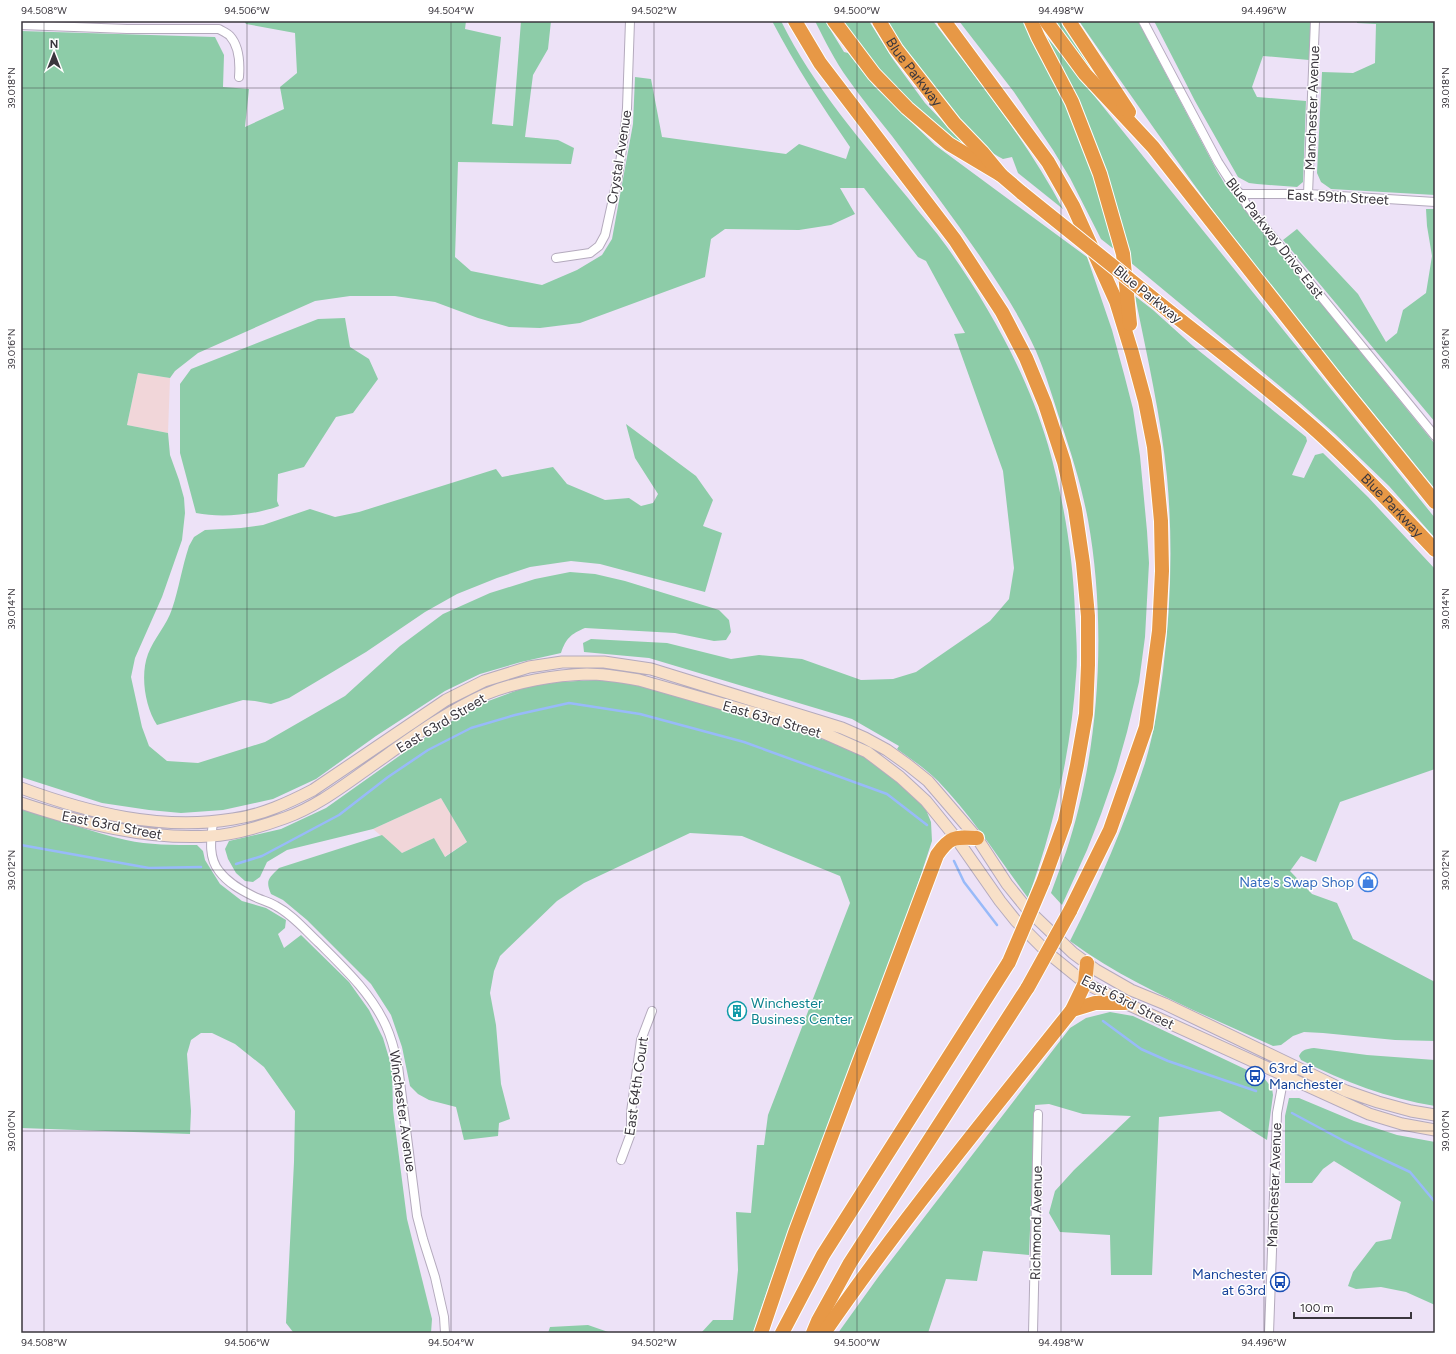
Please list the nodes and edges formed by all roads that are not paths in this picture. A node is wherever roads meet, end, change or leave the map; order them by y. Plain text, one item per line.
1 (630, 21) edge
2 (795, 21) edge
3 (834, 21) edge
4 (879, 21) edge
5 (944, 21) edge
6 (1031, 21) edge
7 (1046, 21) edge
8 (1069, 21) edge
9 (1143, 21) edge
10 (1315, 21) edge
11 (21, 25) edge
12 (239, 77) dead end
13 (1153, 147) junction
14 (1000, 175) junction
15 (1241, 194) junction
16 (1308, 194) junction
17 (1435, 202) edge
18 (556, 258) dead end
19 (1132, 353) junction
20 (1435, 436) edge
21 (1435, 502) edge
22 (1435, 550) edge
23 (21, 788) edge
24 (21, 803) edge
25 (213, 822) junction
26 (211, 836) junction
27 (956, 838) junction
28 (977, 838) junction
29 (1087, 963) junction
30 (1085, 983) junction
31 (1125, 1003) junction
32 (1072, 1010) junction
33 (652, 1011) dead end
34 (1289, 1064) junction
35 (1284, 1076) junction
36 (1038, 1114) dead end
37 (1435, 1115) edge
38 (1435, 1130) edge
39 (621, 1160) dead end
40 (444, 1333) edge
41 (761, 1333) edge
42 (782, 1333) edge
43 (813, 1333) edge
44 (824, 1333) edge
45 (1033, 1333) edge
46 (1269, 1333) edge

1 - 18 street, Crystal Avenue
2 - 42 highway, bridge
3 - 14 highway
4 - 14 highway, Blue Parkway
5 - 19 highway
6 - 19 highway
7 - 13 highway
8 - 13 highway
9 - 15 street, Blue Parkway Drive East
10 - 16 street, Manchester Avenue
11 - 12 street
13 - 21 highway
14 - 22 highway, Blue Parkway, bridge
15 - 16 street, East 59th Street
15 - 20 street, Blue Parkway Drive East
16 - 17 street, East 59th Street
19 - 43 highway, bridge
23 - 25 main road, East 63rd Street
24 - 26 main road, East 63rd Street
25 - 26 street, Winchester Avenue
25 - 28 main road, East 63rd Street
26 - 27 main road, East 63rd Street
26 - 40 street, Winchester Avenue
27 - 28 highway
27 - 30 main road, East 63rd Street
27 - 41 highway
28 - 29 main road, East 63rd Street
29 - 30 highway
29 - 34 main road, East 63rd Street
30 - 31 main road, East 63rd Street
30 - 32 highway
31 - 32 highway
31 - 35 main road, East 63rd Street
32 - 44 highway
33 - 39 street, East 64th Court
34 - 35 street, Manchester Avenue
34 - 37 main road, East 63rd Street
35 - 38 main road, East 63rd Street
35 - 46 street, Manchester Avenue
36 - 45 street, Richmond Avenue

